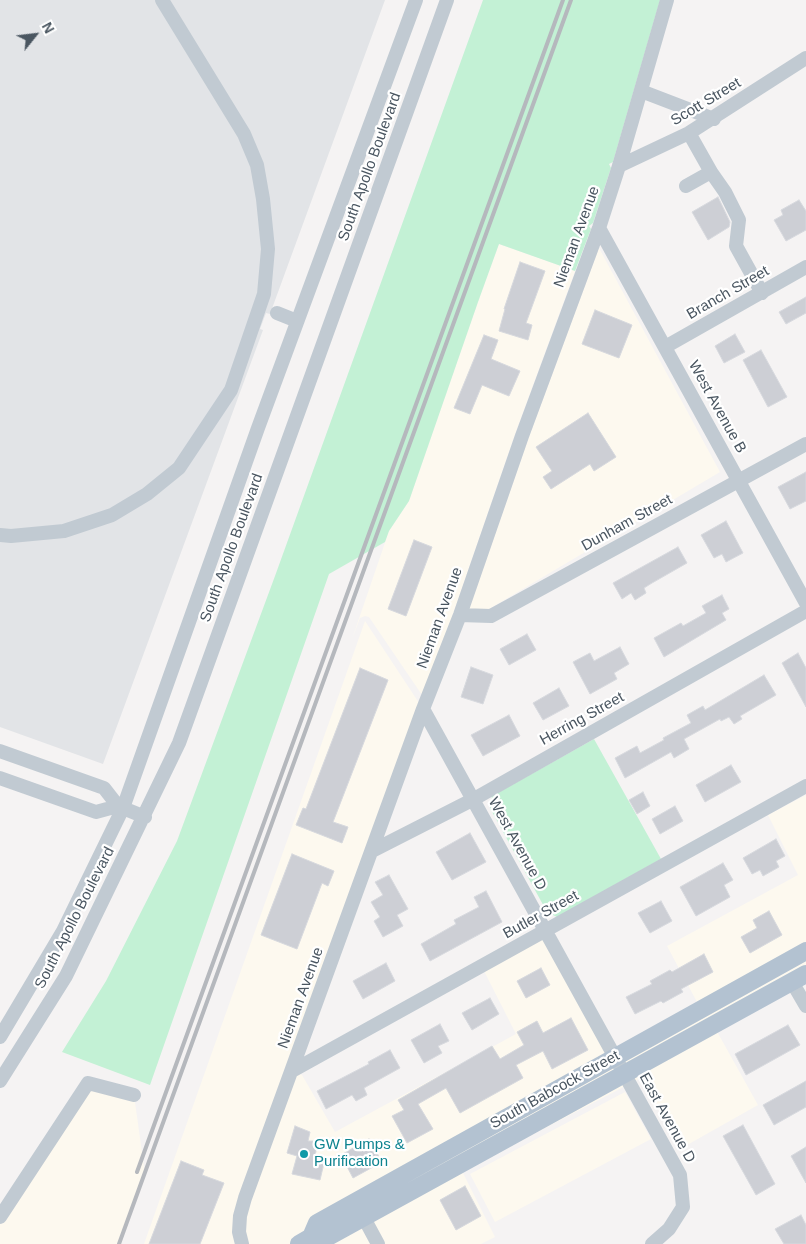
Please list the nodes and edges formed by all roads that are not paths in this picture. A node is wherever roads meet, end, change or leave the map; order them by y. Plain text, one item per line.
1 (162, 0) edge
2 (416, 0) edge
3 (668, 0) edge
4 (446, 1) edge
5 (806, 58) edge
6 (641, 92) junction
7 (714, 118) junction
8 (689, 133) junction
9 (619, 166) junction
10 (711, 172) junction
11 (686, 186) dead end
12 (599, 228) junction
13 (806, 267) edge
14 (762, 292) junction
15 (277, 314) dead end
16 (298, 321) junction
17 (665, 347) junction
18 (806, 444) edge
19 (739, 481) junction
20 (0, 535) edge
21 (806, 603) edge
22 (806, 611) edge
23 (460, 615) junction
24 (423, 709) junction
25 (0, 751) edge
26 (0, 778) edge
27 (806, 786) edge
28 (474, 799) junction
29 (120, 807) junction
30 (145, 817) junction
31 (372, 851) junction
32 (546, 931) junction
33 (806, 951) edge
34 (799, 978) edge
35 (806, 1006) edge
36 (0, 1037) edge
37 (615, 1057) junction
38 (292, 1071) junction
39 (624, 1074) junction
40 (0, 1081) edge
41 (134, 1096) dead end
42 (0, 1217) edge
43 (364, 1218) junction
44 (308, 1241) edge
45 (242, 1244) edge
46 (378, 1244) edge
47 (652, 1244) edge

1 - 20 street
2 - 16 street, South Apollo Boulevard
3 - 6 street, Nieman Avenue
4 - 30 street, South Apollo Boulevard
5 - 7 street, Scott Street
6 - 7 street
6 - 9 street, Nieman Avenue
7 - 8 street, Scott Street
8 - 9 street, Scott Street
8 - 10 street
9 - 12 street, Nieman Avenue
10 - 11 street
10 - 14 street
12 - 17 street, West Avenue B
12 - 23 street, Nieman Avenue
13 - 14 street, Branch Street
14 - 17 street, Branch Street
15 - 16 street
16 - 29 street, South Apollo Boulevard
17 - 19 street, West Avenue B
18 - 19 street, Dunham Street
19 - 21 street, West Avenue B
19 - 23 street, Dunham Street
22 - 28 street, Herring Street
23 - 24 street, Nieman Avenue
24 - 28 street, West Avenue D
24 - 31 street, Nieman Avenue
25 - 29 street
26 - 29 street
27 - 32 street, Butler Street
28 - 31 street, Herring Street
28 - 32 street, West Avenue D
29 - 30 street
29 - 36 street, South Apollo Boulevard
30 - 40 street, South Apollo Boulevard
31 - 38 street, Nieman Avenue
32 - 37 street, West Avenue D
32 - 38 street, Butler Street
33 - 37 main road, South Babcock Street
34 - 35 street
34 - 39 main road, South Babcock Street
37 - 39 street, West Avenue D
37 - 44 main road, South Babcock Street
38 - 45 street, Nieman Avenue
39 - 43 main road, South Babcock Street
39 - 47 street, East Avenue D
41 - 42 street
43 - 44 main road, South Babcock Street
43 - 46 street

